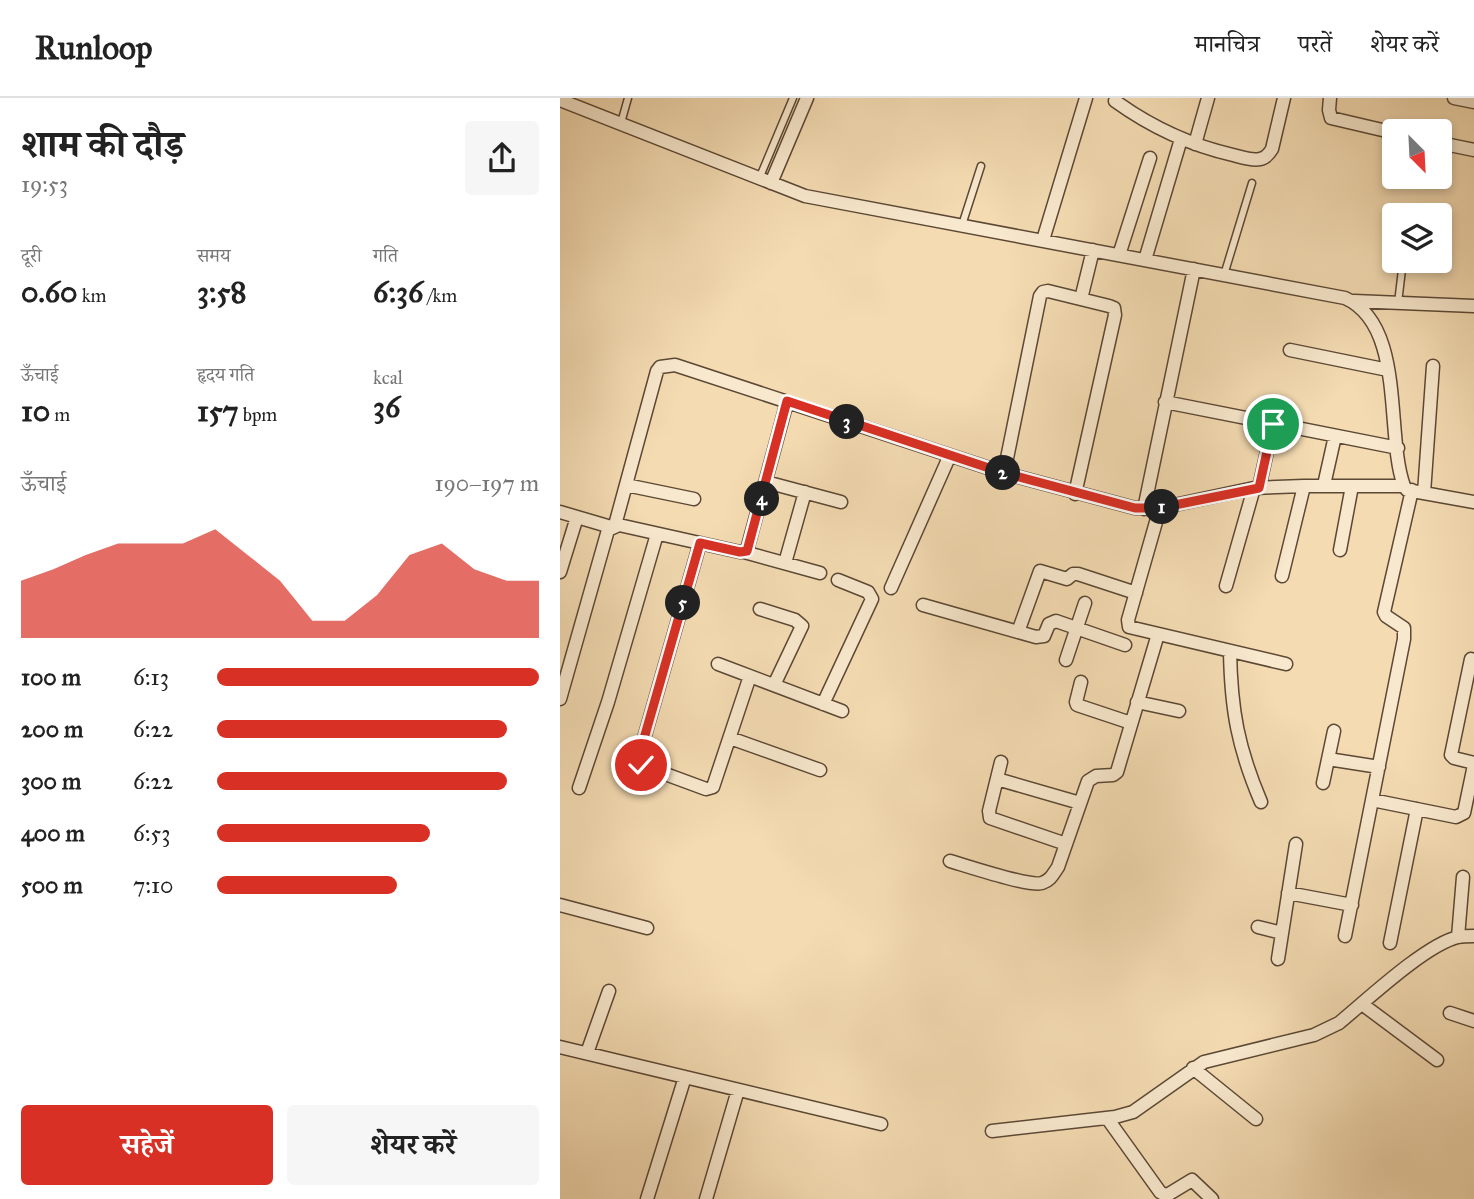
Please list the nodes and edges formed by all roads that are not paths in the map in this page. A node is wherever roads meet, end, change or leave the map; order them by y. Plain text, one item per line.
1 (628, 98) edge
2 (793, 98) edge
3 (807, 98) edge
4 (1086, 98) edge
5 (1208, 98) edge
6 (1284, 98) edge
7 (1330, 98) edge
8 (1454, 98) edge
9 (560, 100) edge
10 (1115, 102) dead end
11 (1474, 102) edge
12 (621, 124) junction
13 (1382, 130) edge
14 (1181, 139) junction
15 (1195, 144) junction
16 (1452, 145) edge
17 (1474, 150) edge
18 (1150, 158) dead end
19 (981, 166) dead end
20 (765, 181) junction
21 (1252, 183) dead end
22 (962, 225) junction
23 (1043, 240) junction
24 (1093, 250) junction
25 (1119, 255) junction
26 (1145, 260) junction
27 (1194, 269) junction
28 (1402, 273) edge
29 (1224, 275) junction
30 (1081, 299) junction
31 (1353, 301) junction
32 (1398, 303) junction
33 (1474, 306) edge
34 (1290, 350) dead end
35 (1433, 366) dead end
36 (1388, 370) junction
37 (787, 401) junction
38 (1166, 402) junction
39 (1273, 424) junction
40 (1335, 436) junction
41 (1398, 448) junction
42 (950, 455) junction
43 (1004, 473) junction
44 (766, 482) junction
45 (626, 485) junction
46 (1324, 485) junction
47 (1304, 486) junction
48 (1352, 486) junction
49 (1256, 488) junction
50 (1413, 490) junction
51 (805, 492) junction
52 (1075, 494) junction
53 (694, 499) dead end
54 (841, 502) dead end
55 (1474, 502) edge
56 (1160, 508) junction
57 (1144, 509) junction
58 (560, 512) edge
59 (577, 517) junction
60 (613, 526) junction
61 (657, 534) junction
62 (700, 543) junction
63 (1340, 550) dead end
64 (744, 552) junction
65 (785, 564) junction
66 (560, 572) edge
67 (820, 573) dead end
68 (1282, 576) dead end
69 (838, 580) dead end
70 (1226, 586) dead end
71 (891, 589) dead end
72 (1136, 593) junction
73 (1085, 603) dead end
74 (923, 605) dead end
75 (760, 609) dead end
76 (1077, 629) junction
77 (1018, 632) junction
78 (1157, 635) junction
79 (1125, 645) dead end
80 (1230, 651) junction
81 (1471, 659) dead end
82 (1066, 660) dead end
83 (718, 664) dead end
84 (1286, 664) dead end
85 (750, 676) junction
86 (1470, 680) edge
87 (1081, 682) dead end
88 (774, 685) junction
89 (560, 698) edge
90 (1138, 702) junction
91 (823, 704) junction
92 (842, 710) dead end
93 (1179, 711) dead end
94 (1131, 723) junction
95 (1334, 731) dead end
96 (730, 738) junction
97 (1328, 759) junction
98 (1001, 762) dead end
99 (1474, 764) edge
100 (1379, 767) junction
101 (820, 769) dead end
102 (996, 779) junction
103 (1323, 783) dead end
104 (579, 788) dead end
105 (1373, 800) junction
106 (1261, 802) dead end
107 (1080, 803) junction
108 (1417, 809) junction
109 (1066, 844) junction
110 (1296, 844) dead end
111 (950, 861) dead end
112 (1463, 877) dead end
113 (1288, 893) junction
114 (560, 905) edge
115 (1352, 905) junction
116 (1258, 927) dead end
117 (647, 928) dead end
118 (1282, 933) junction
119 (1345, 936) dead end
120 (1474, 936) edge
121 (1458, 937) junction
122 (1390, 943) dead end
123 (1278, 959) dead end
124 (609, 991) dead end
125 (1362, 1004) junction
126 (1450, 1013) dead end
127 (1474, 1021) edge
128 (560, 1047) edge
129 (587, 1053) junction
130 (1437, 1060) dead end
131 (1194, 1068) junction
132 (685, 1077) junction
133 (738, 1090) junction
134 (1107, 1118) junction
135 (1256, 1119) dead end
136 (881, 1124) dead end
137 (992, 1131) dead end
138 (647, 1199) edge
139 (706, 1199) edge
140 (1212, 1199) edge

1 - 12 lane
2 - 20 lane
3 - 20 street
4 - 23 street
5 - 15 street
6 - 15 street
7 - 13 street
8 - 11 street
9 - 12 street
10 - 14 street
12 - 20 street
14 - 15 street
14 - 26 street
16 - 17 street
18 - 25 street
19 - 22 lane
20 - 22 street
21 - 29 lane
22 - 23 street
23 - 24 street
24 - 25 street
24 - 30 street
25 - 26 street
26 - 27 street
27 - 29 street
27 - 38 street
28 - 32 lane
29 - 31 street
30 - 43 street
30 - 52 street
31 - 32 street
31 - 36 street
32 - 33 street
34 - 36 street
35 - 50 street
36 - 41 street
37 - 42 street
37 - 44 street
37 - 45 street
38 - 39 street
38 - 57 street
39 - 40 street
39 - 49 street
40 - 41 street
40 - 46 street
41 - 50 street
42 - 43 street
42 - 71 street
43 - 52 street
44 - 51 street
44 - 64 street
45 - 53 street
45 - 60 street
46 - 47 street
46 - 48 street
47 - 49 street
47 - 68 street
48 - 50 street
48 - 63 street
49 - 56 street
49 - 70 street
50 - 55 street
50 - 100 street
51 - 54 street
51 - 65 street
52 - 57 street
56 - 57 street
56 - 72 street
58 - 59 street
59 - 60 street
59 - 66 street
60 - 61 street
60 - 89 street
61 - 62 street
61 - 104 street
62 - 64 street
62 - 96 street
64 - 65 street
65 - 67 street
69 - 91 street
72 - 77 street
72 - 78 street
73 - 76 street
74 - 77 street
75 - 88 street
76 - 77 street
76 - 79 street
76 - 82 street
78 - 80 street
78 - 90 street
80 - 84 street
80 - 106 street
81 - 86 street
83 - 85 street
85 - 88 street
85 - 96 street
86 - 99 street
87 - 94 street
88 - 91 street
90 - 93 street
90 - 94 street
91 - 92 street
94 - 107 street
95 - 97 street
96 - 101 street
97 - 100 street
97 - 103 street
98 - 102 street
99 - 108 street
100 - 105 street
102 - 107 street
102 - 109 street
105 - 108 street
105 - 115 street
107 - 109 street
108 - 122 street
109 - 111 street
110 - 113 street
112 - 121 street
113 - 115 street
113 - 118 street
114 - 117 street
115 - 119 street
116 - 118 street
118 - 123 street
120 - 121 street
121 - 125 street
124 - 129 street
125 - 130 street
125 - 131 street
126 - 127 street
128 - 129 street
129 - 132 street
131 - 134 street
131 - 135 street
132 - 133 street
132 - 138 street
133 - 136 street
133 - 139 street
134 - 137 street
134 - 140 street

